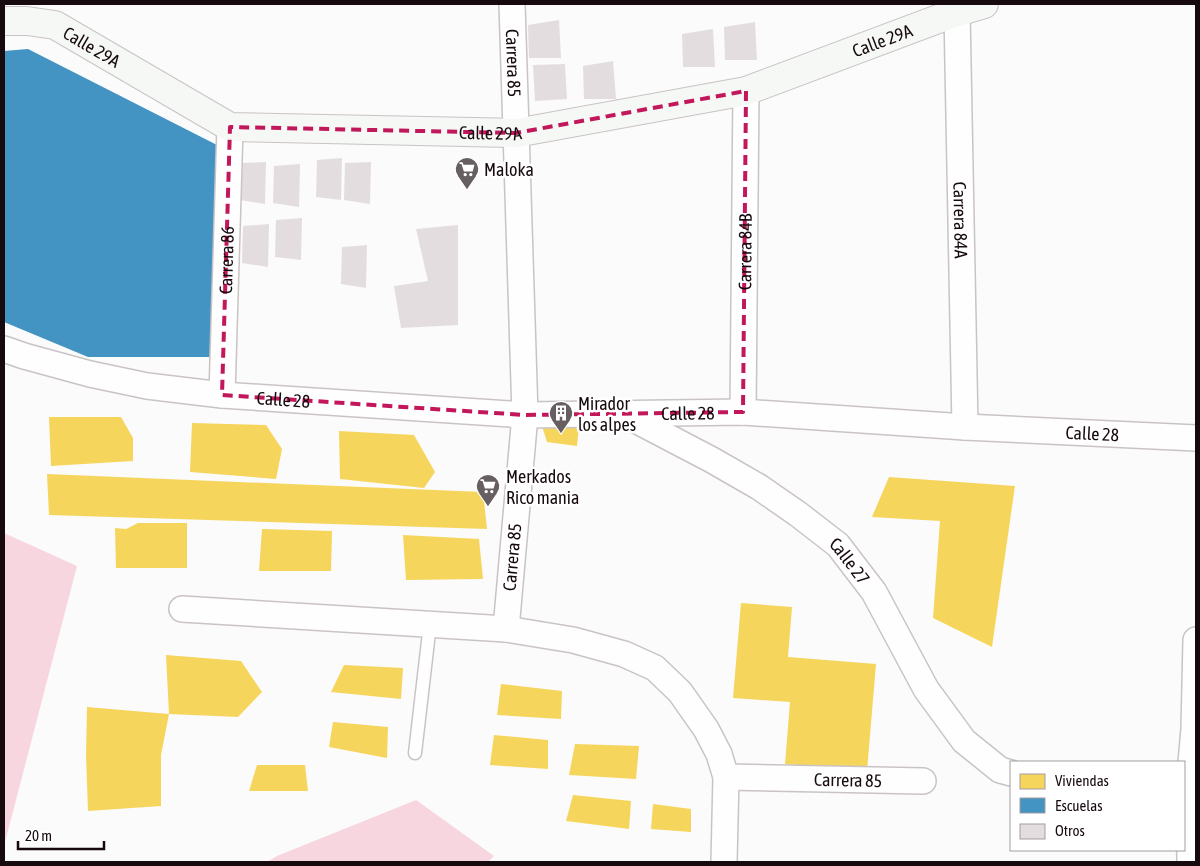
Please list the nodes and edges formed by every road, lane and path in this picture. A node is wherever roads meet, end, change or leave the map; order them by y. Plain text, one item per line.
1 (512, 4) edge
2 (984, 4) edge
3 (957, 12) junction
4 (4, 21) edge
5 (746, 92) junction
6 (230, 126) junction
7 (516, 133) junction
8 (4, 349) edge
9 (222, 395) junction
10 (742, 412) junction
11 (623, 414) junction
12 (524, 415) junction
13 (965, 427) junction
14 (1196, 438) edge
15 (182, 609) dead end
16 (430, 624) junction
17 (506, 629) junction
18 (1196, 640) edge
19 (1195, 729) edge
20 (414, 753) dead end
21 (1010, 773) edge
22 (726, 777) junction
23 (923, 781) dead end
24 (1186, 785) edge
25 (724, 862) edge
26 (1190, 862) edge

1 - 7 street, Carrera 85
2 - 3 street, Calle 29A
3 - 5 street, Calle 29A
3 - 13 street, Carrera 84A
4 - 6 street, Calle 29A
5 - 7 street, Calle 29A
5 - 10 street, Carrera 84B
6 - 7 street, Calle 29A
6 - 9 street, Carrera 86
7 - 12 street, Carrera 85
8 - 9 street, Calle 28
9 - 12 street, Calle 28
10 - 11 street, Calle 28
10 - 13 street, Calle 28
11 - 12 street, Calle 28
11 - 21 street, Calle 27
12 - 17 street, Carrera 85
13 - 14 street, Calle 28
15 - 16 street
16 - 17 street
16 - 20 lane
17 - 22 street
18 - 19 street
19 - 24 street
22 - 23 street, Carrera 85
22 - 25 street
24 - 26 street

